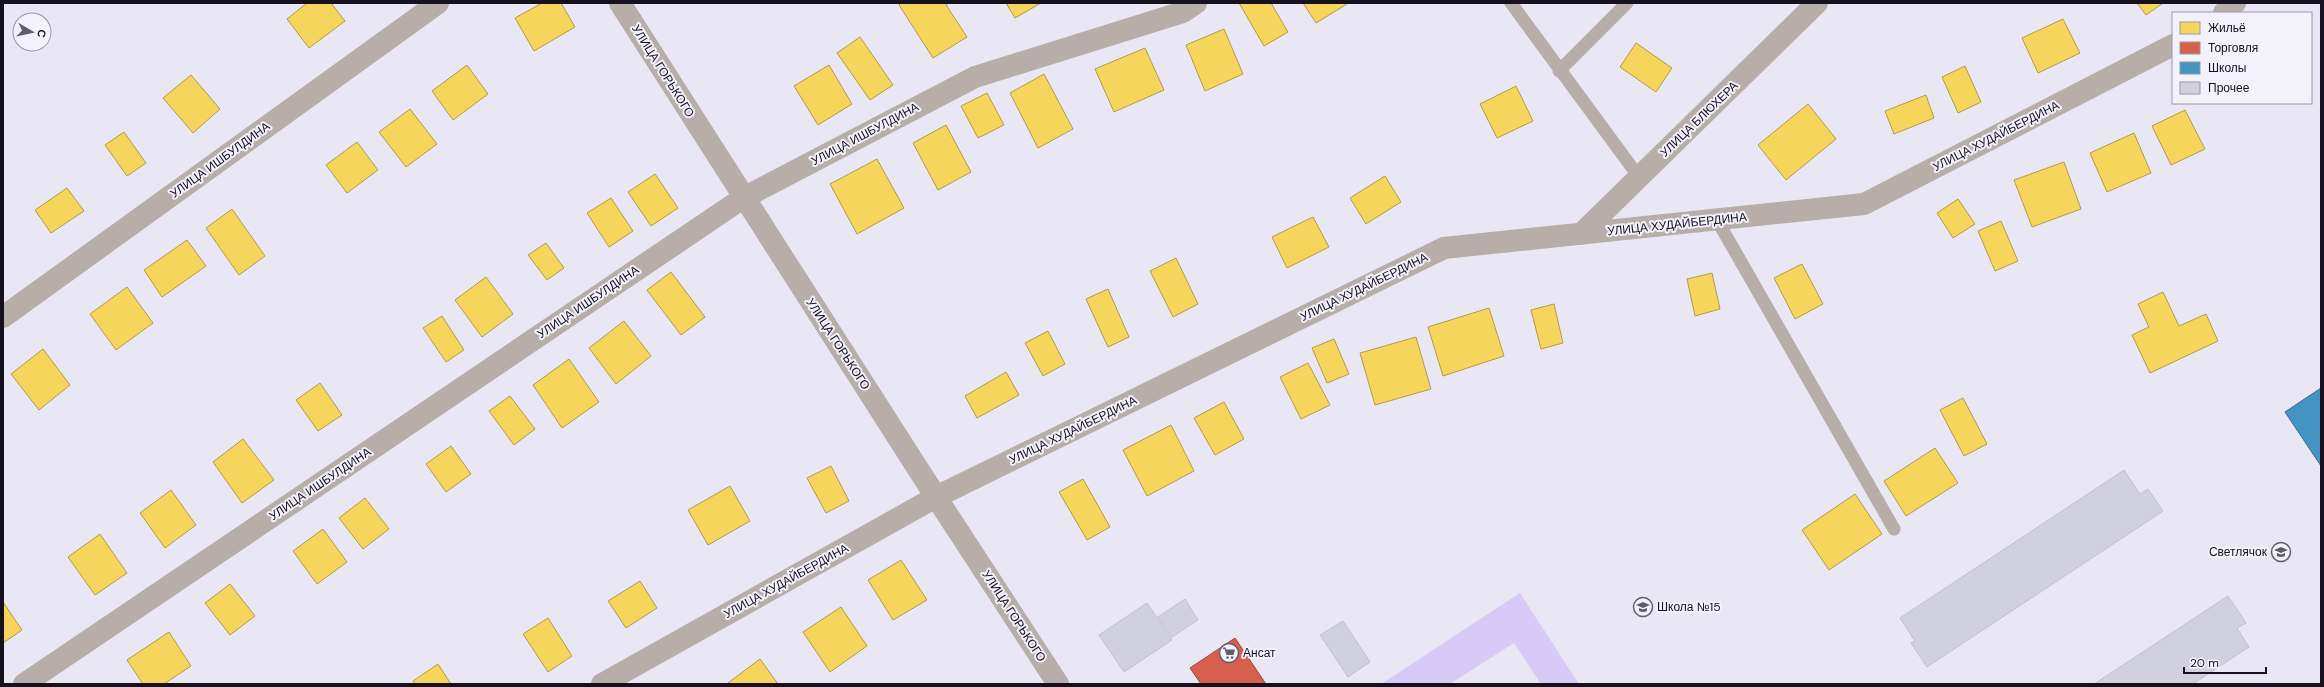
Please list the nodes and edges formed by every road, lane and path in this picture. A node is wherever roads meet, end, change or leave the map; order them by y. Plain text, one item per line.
1 (438, 3) edge
2 (620, 3) edge
3 (1196, 3) edge
4 (1512, 3) edge
5 (1627, 3) edge
6 (1817, 3) edge
7 (2235, 3) edge
8 (2225, 12) edge
9 (2172, 46) edge
10 (1559, 71) junction
11 (1639, 177) junction
12 (743, 198) junction
13 (1717, 220) junction
14 (1580, 234) junction
15 (3, 317) edge
16 (936, 497) junction
17 (1894, 529) dead end
18 (24, 684) edge
19 (602, 684) edge
20 (1058, 684) edge

1 - 15 street, УЛИЦА ИШБУЛДИНА
2 - 12 main road, УЛИЦА ГОРЬКОГО
3 - 12 street, УЛИЦА ИШБУЛДИНА
4 - 10 lane
5 - 10 lane
6 - 11 street, УЛИЦА БЛЮХЕРА
7 - 8 street
9 - 13 street, УЛИЦА ХУДАЙБЕРДИНА
10 - 11 lane
11 - 14 street, УЛИЦА БЛЮХЕРА
12 - 16 main road, УЛИЦА ГОРЬКОГО
12 - 18 street, УЛИЦА ИШБУЛДИНА
13 - 14 street, УЛИЦА ХУДАЙБЕРДИНА
13 - 17 lane
14 - 16 street, УЛИЦА ХУДАЙБЕРДИНА
16 - 19 street, УЛИЦА ХУДАЙБЕРДИНА
16 - 20 main road, УЛИЦА ГОРЬКОГО

